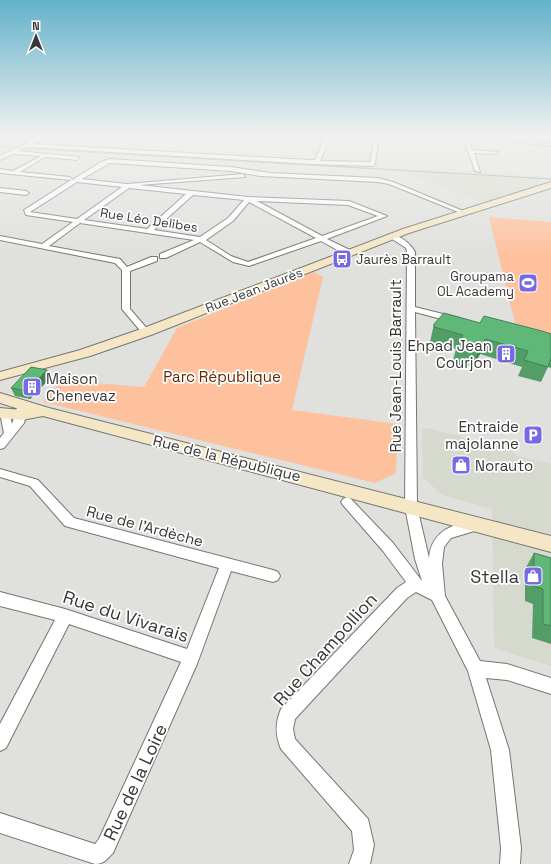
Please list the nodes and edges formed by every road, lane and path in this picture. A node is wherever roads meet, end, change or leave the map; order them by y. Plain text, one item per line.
1 (60, 177) edge
2 (77, 177) edge
3 (219, 177) edge
4 (344, 177) edge
5 (74, 179) junction
6 (551, 184) edge
7 (127, 185) junction
8 (0, 190) edge
9 (26, 193) dead end
10 (191, 193) junction
11 (248, 199) junction
12 (465, 213) junction
13 (79, 221) junction
14 (149, 231) junction
15 (392, 236) junction
16 (0, 238) edge
17 (320, 239) junction
18 (202, 240) junction
19 (44, 246) junction
20 (349, 254) junction
21 (163, 256) dead end
22 (154, 259) dead end
23 (126, 270) junction
24 (411, 308) junction
25 (463, 322) edge
26 (146, 332) junction
27 (0, 376) edge
28 (0, 398) edge
29 (22, 410) junction
30 (2, 414) edge
31 (9, 433) junction
32 (0, 445) edge
33 (0, 474) edge
34 (347, 502) dead end
35 (411, 507) junction
36 (479, 524) junction
37 (551, 536) edge
38 (551, 544) edge
39 (227, 564) junction
40 (274, 576) dead end
41 (415, 584) junction
42 (438, 596) junction
43 (0, 599) edge
44 (65, 616) junction
45 (191, 658) junction
46 (475, 669) junction
47 (551, 686) edge
48 (0, 742) edge
49 (0, 823) edge
50 (359, 864) edge
51 (510, 864) edge

1 - 5 street
2 - 5 street
3 - 7 street
4 - 12 street
5 - 7 street
5 - 13 street, Rue Léo Delibes
6 - 12 main road, Rue Jean Jaurès
7 - 10 street
7 - 13 street
8 - 9 street
10 - 11 street
10 - 14 street
11 - 17 street
11 - 17 street, Rue Léo Delibes
11 - 18 street
12 - 15 main road, Rue Jean Jaurès
13 - 14 street, Rue Léo Delibes
13 - 19 street
14 - 18 street, Rue Léo Delibes
15 - 20 main road, Rue Jean Jaurès
15 - 24 street, Rue Jean-Louis Barrault
16 - 19 street
17 - 18 street, Rue Léo Delibes
17 - 20 street
18 - 21 street
19 - 23 street
20 - 26 main road, Rue Jean Jaurès
22 - 23 street
23 - 26 street
24 - 25 street
24 - 35 street, Rue Jean-Louis Barrault
26 - 27 main road, Rue Jean Jaurès
28 - 29 main road, Rue de la République
29 - 30 main road, Rue de la République
29 - 31 street
29 - 35 main road, Rue de la République
30 - 31 street
31 - 32 street
33 - 39 street, Rue de l'Ardèche
34 - 41 street
35 - 36 main road, Rue de la République
35 - 37 main road, Rue de la République
35 - 42 street, Rue Jean-Louis Barrault
36 - 38 main road, Rue de la République
36 - 42 street
39 - 40 street, Rue de l'Ardèche
39 - 45 street, Rue du Vivarais
41 - 42 street
41 - 50 street, Rue Champollion
42 - 46 street, Rue Jean-Louis Barrault
43 - 44 street, Rue du Vivarais
44 - 45 street, Rue du Vivarais
44 - 48 street
45 - 49 street, Rue de la Loire
46 - 47 street
46 - 51 street, Rue Jean-Louis Barrault

